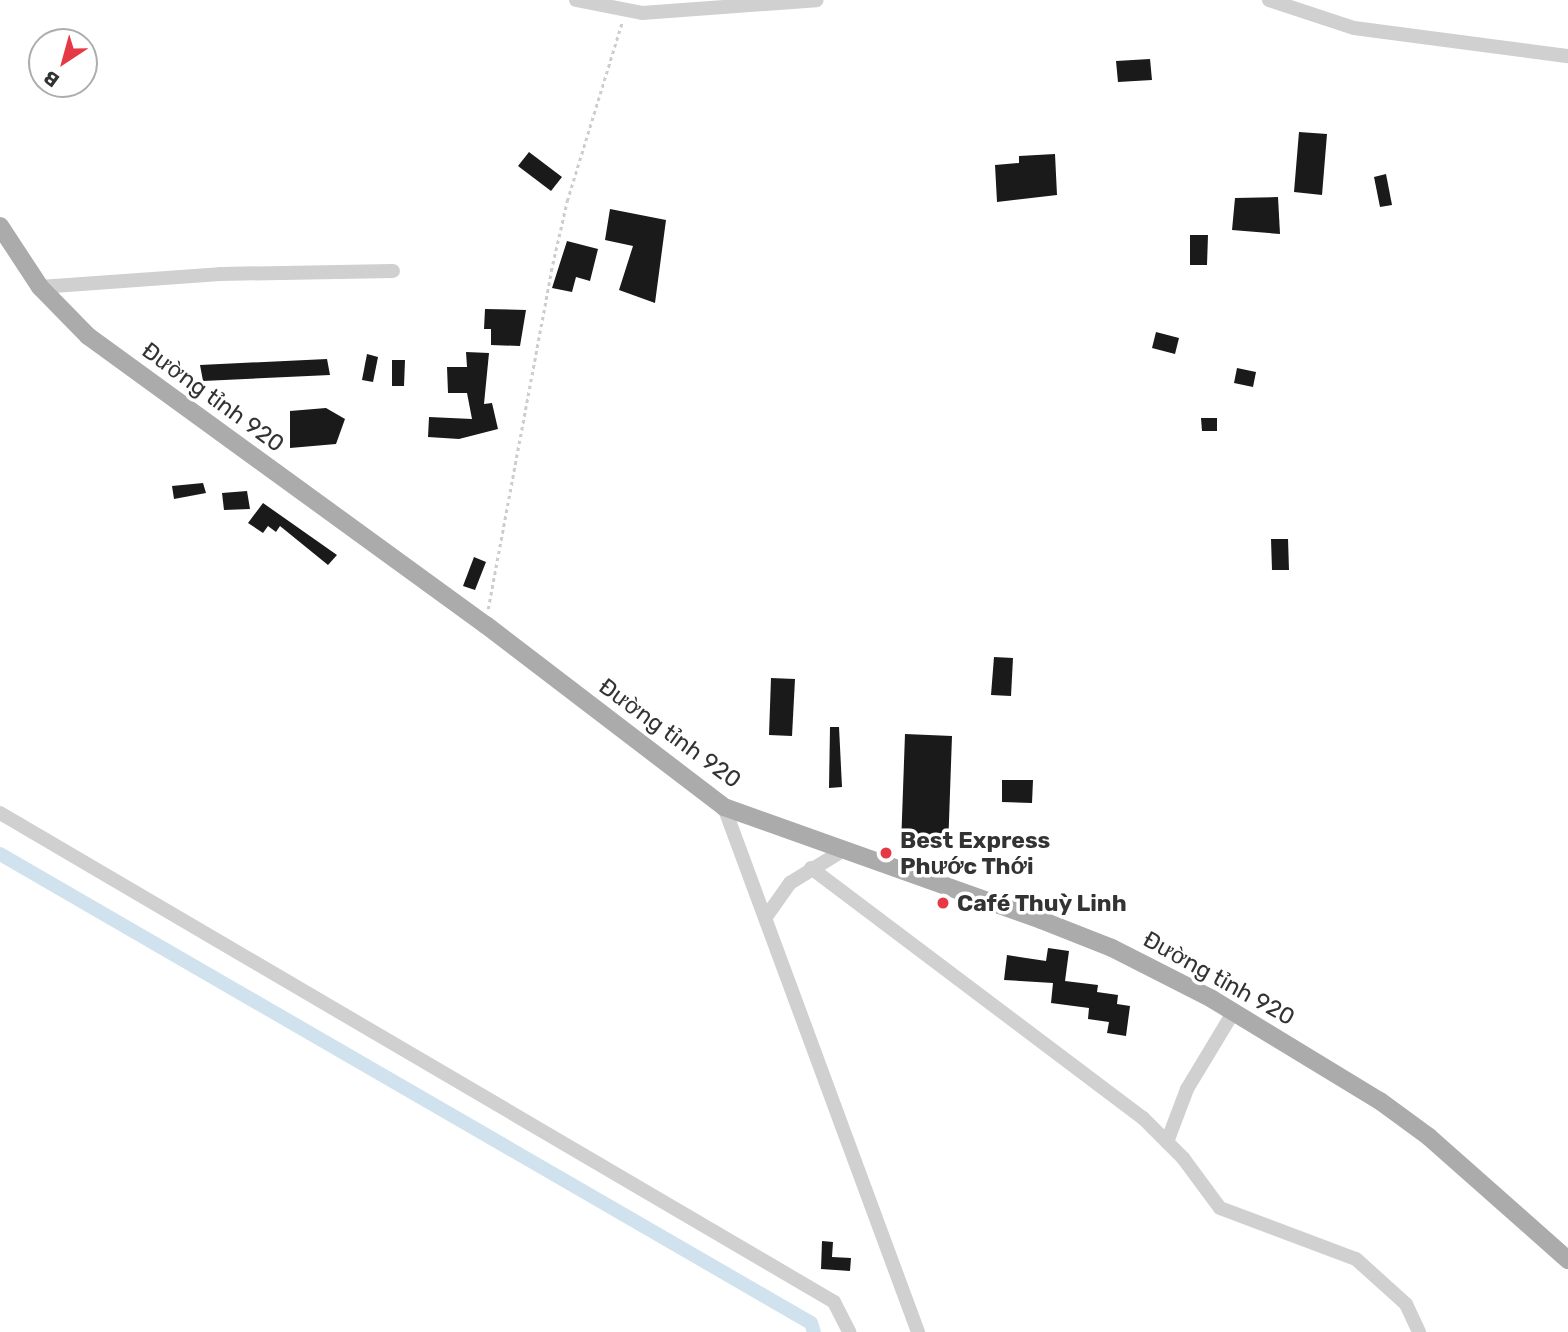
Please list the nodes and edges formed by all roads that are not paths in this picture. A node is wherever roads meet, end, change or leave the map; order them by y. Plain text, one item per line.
1 (576, 0) edge
2 (817, 0) edge
3 (1269, 0) edge
4 (1568, 56) edge
5 (0, 226) edge
6 (393, 271) dead end
7 (40, 287) junction
8 (724, 807) junction
9 (0, 813) edge
10 (842, 851) junction
11 (811, 868) junction
12 (766, 917) junction
13 (1234, 1012) junction
14 (1176, 1111) junction
15 (1143, 1118) junction
16 (1167, 1142) junction
17 (1568, 1260) edge
18 (849, 1332) edge
19 (918, 1332) edge
20 (1419, 1332) edge

1 - 2 street
3 - 4 street
5 - 7 main road, Đường tỉnh 920
6 - 7 street
7 - 8 main road, Đường tỉnh 920
8 - 10 main road, Đường tỉnh 920
8 - 12 street
9 - 18 street
10 - 11 street
10 - 13 main road, Đường tỉnh 920
11 - 12 street
11 - 15 street
12 - 19 street
13 - 14 street
13 - 17 main road, Đường tỉnh 920
14 - 15 street
14 - 16 street
15 - 16 street
16 - 20 street

